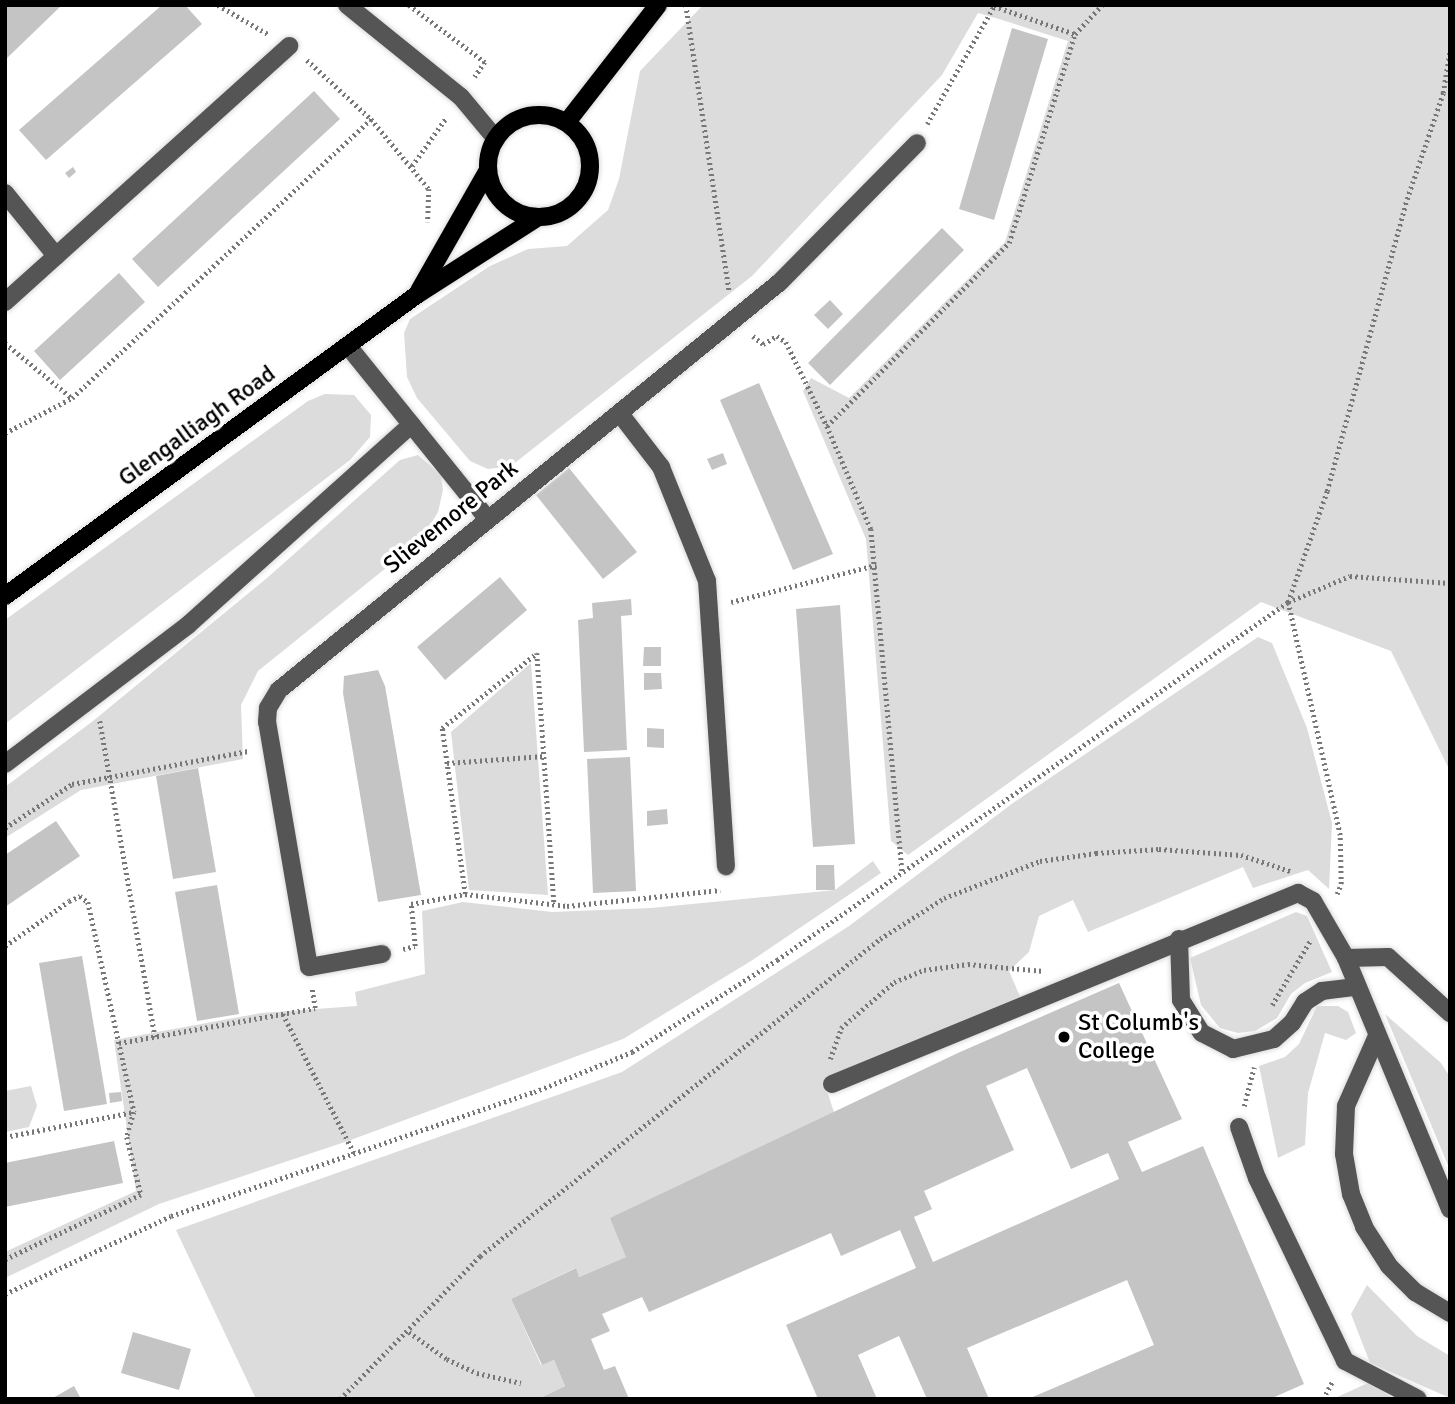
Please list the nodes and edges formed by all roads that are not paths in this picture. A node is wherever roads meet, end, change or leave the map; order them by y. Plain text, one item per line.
1 (347, 5) edge
2 (658, 5) edge
3 (289, 46) road end
4 (567, 122) junction
5 (496, 139) junction
6 (917, 143) road end
7 (488, 170) junction
8 (5, 193) edge
9 (537, 218) junction
10 (56, 256) junction
11 (418, 294) junction
12 (5, 302) edge
13 (348, 346) junction
14 (621, 415) junction
15 (411, 425) junction
16 (486, 517) junction
17 (5, 596) edge
18 (5, 764) edge
19 (726, 866) road end
20 (1179, 940) junction
21 (382, 954) road end
22 (1346, 958) junction
23 (1356, 987) junction
24 (1450, 1013) edge
25 (1377, 1035) junction
26 (832, 1084) road end
27 (1239, 1128) dead end
28 (1450, 1209) edge
29 (1450, 1313) edge
30 (1418, 1399) edge

1 - 5 street
2 - 4 main road
3 - 10 street
4 - 5 main road
4 - 9 main road
5 - 7 main road
6 - 14 street, Slievemore Park
7 - 9 main road
7 - 11 main road, Glengalliagh Road
8 - 10 street
9 - 11 main road, Glengalliagh Road
10 - 12 street
11 - 13 main road, Glengalliagh Road
13 - 15 street
13 - 17 main road, Glengalliagh Road
14 - 16 street, Slievemore Park
14 - 19 street
15 - 16 street
15 - 18 street
16 - 21 street, Slievemore Park
20 - 22 street
20 - 23 street
20 - 26 street
22 - 23 street
22 - 24 street
23 - 25 street
25 - 28 street
25 - 29 street
27 - 30 street

